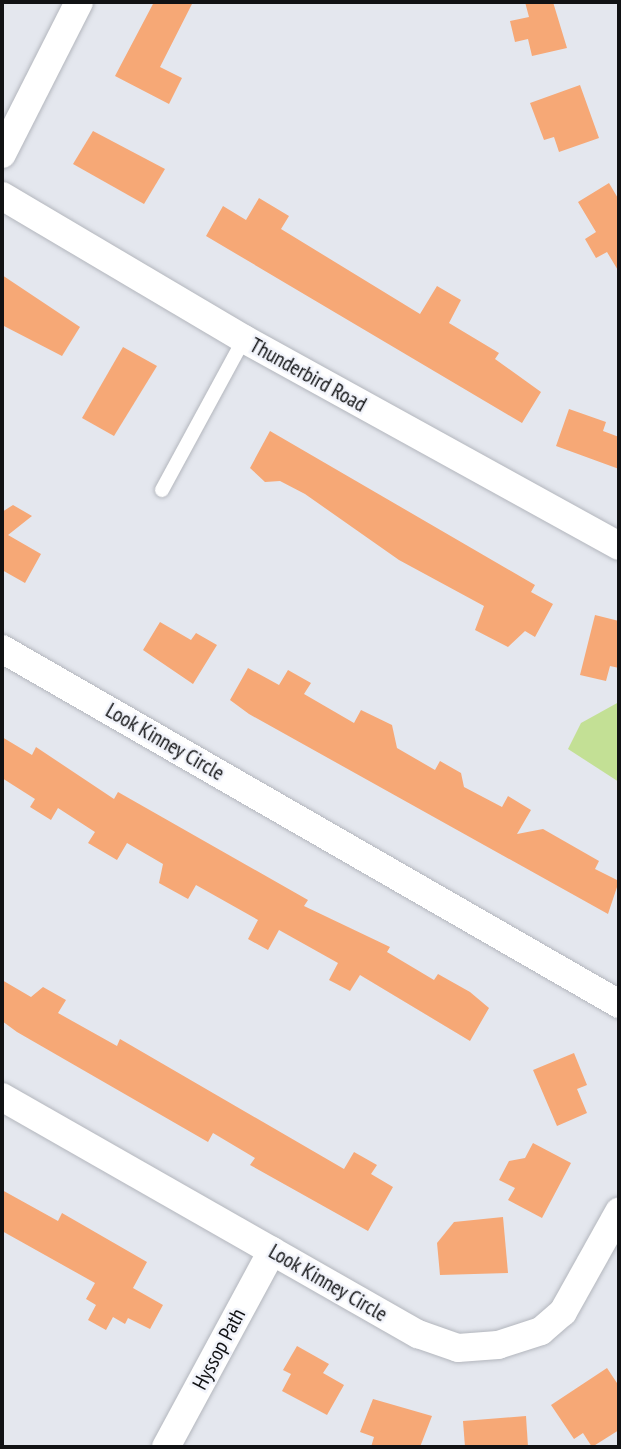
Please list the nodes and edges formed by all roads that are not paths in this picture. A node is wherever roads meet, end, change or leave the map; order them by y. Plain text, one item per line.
1 (79, 2) edge
2 (2, 154) edge
3 (2, 196) edge
4 (244, 339) junction
5 (162, 490) dead end
6 (619, 546) edge
7 (2, 649) edge
8 (619, 1004) edge
9 (2, 1097) edge
10 (619, 1212) edge
11 (272, 1251) junction
12 (166, 1447) edge

1 - 2 street
3 - 4 street, Thunderbird Road
4 - 5 lane
4 - 6 street, Thunderbird Road
7 - 8 street, Look Kinney Circle
9 - 11 street, Look Kinney Circle
10 - 11 street, Look Kinney Circle
11 - 12 street, Hyssop Path

